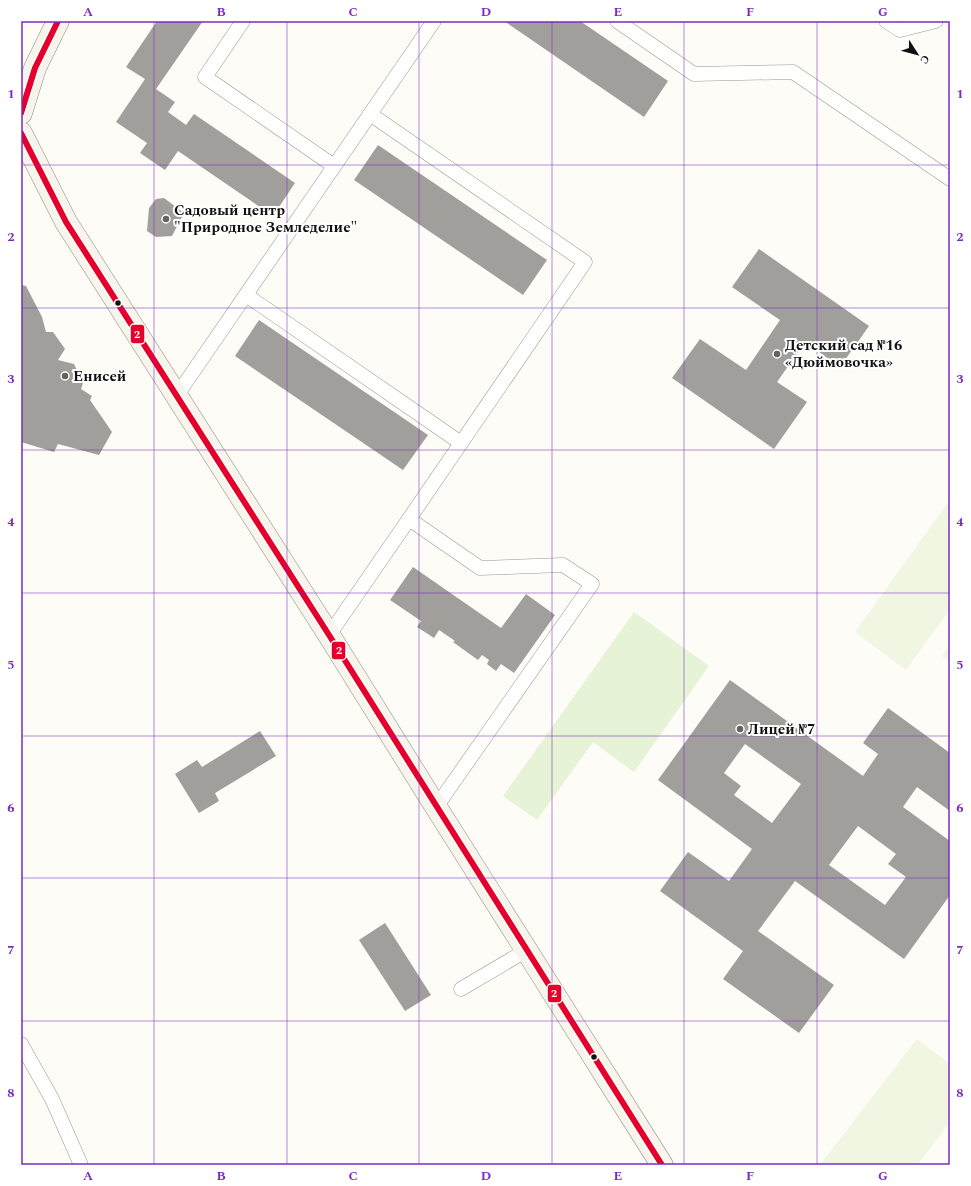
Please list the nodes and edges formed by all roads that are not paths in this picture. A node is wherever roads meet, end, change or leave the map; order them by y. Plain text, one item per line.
1 (58, 21) edge
2 (243, 21) edge
3 (434, 21) edge
4 (617, 21) edge
5 (886, 21) edge
6 (936, 21) edge
7 (21, 113) edge
8 (370, 114) junction
9 (21, 132) edge
10 (334, 166) junction
11 (950, 179) edge
12 (246, 295) junction
13 (177, 395) junction
14 (461, 443) junction
15 (409, 518) junction
16 (329, 635) junction
17 (436, 807) junction
18 (527, 950) junction
19 (461, 989) dead end
20 (21, 1044) edge
21 (81, 1165) edge
22 (662, 1165) edge

1 - 7 street
2 - 10 lane
3 - 8 lane
4 - 11 lane
5 - 6 lane
8 - 10 lane
8 - 14 lane
9 - 13 street
10 - 12 lane
12 - 13 lane
12 - 14 lane
13 - 16 street
14 - 15 lane
15 - 16 lane
15 - 17 lane
16 - 17 street
17 - 18 street
18 - 19 lane
18 - 22 street
20 - 21 lane

